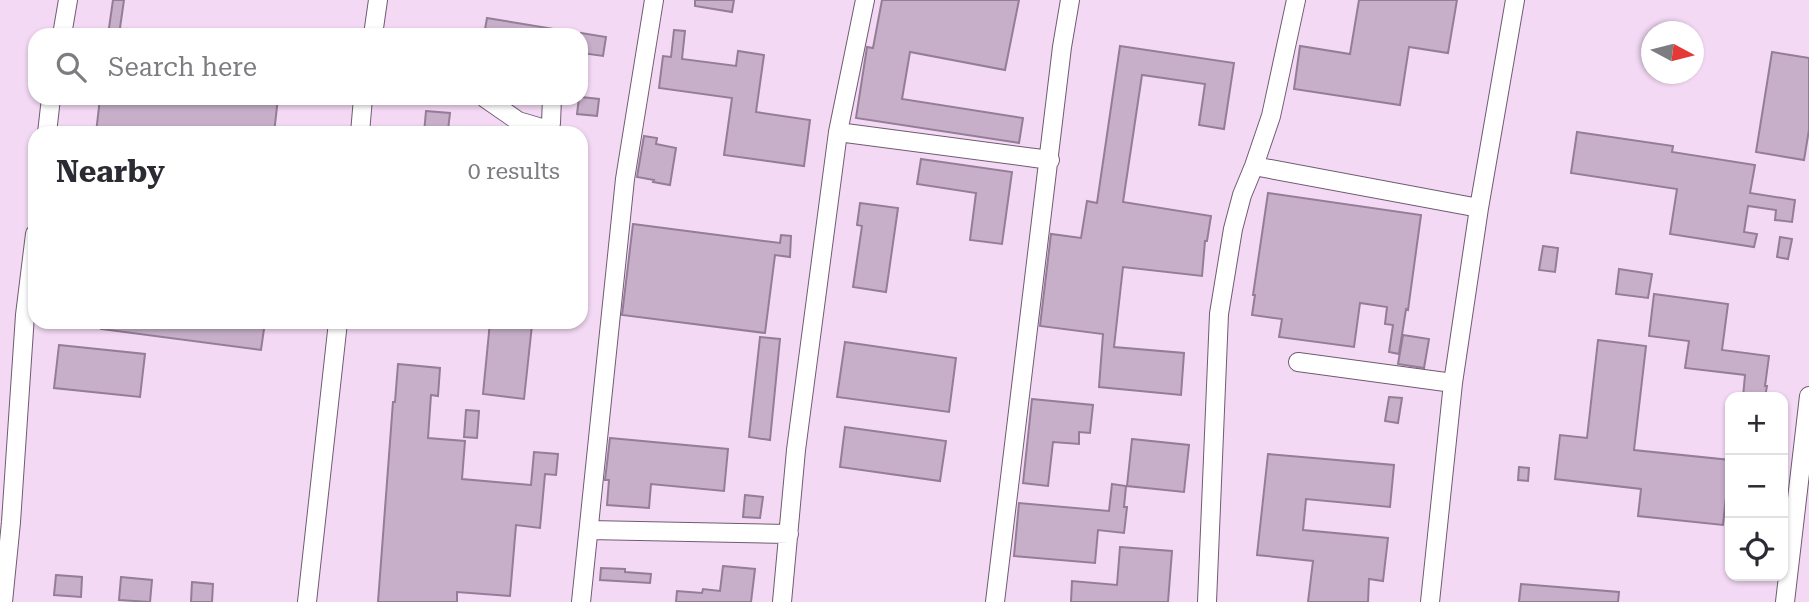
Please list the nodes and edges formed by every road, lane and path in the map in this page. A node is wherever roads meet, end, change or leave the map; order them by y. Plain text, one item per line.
1 (68, 0) edge
2 (378, 0) edge
3 (654, 0) edge
4 (865, 0) edge
5 (1070, 0) edge
6 (1296, 0) edge
7 (1515, 0) edge
8 (63, 28) edge
9 (374, 28) edge
10 (50, 105) edge
11 (362, 105) edge
12 (494, 105) edge
13 (552, 105) edge
14 (48, 126) edge
15 (360, 126) edge
16 (535, 126) edge
17 (550, 126) edge
18 (838, 132) junction
19 (1050, 160) junction
20 (1254, 166) junction
21 (1479, 208) junction
22 (28, 291) edge
23 (337, 329) edge
24 (1298, 362) dead end
25 (1453, 383) junction
26 (1809, 396) edge
27 (589, 530) junction
28 (789, 534) junction
29 (3, 602) edge
30 (307, 602) edge
31 (582, 602) edge
32 (782, 602) edge
33 (995, 602) edge
34 (1207, 602) edge
35 (1430, 602) edge
36 (1785, 602) edge

1 - 8 street
2 - 9 street
3 - 27 street
4 - 18 street
5 - 19 street
6 - 20 street
7 - 21 street
10 - 14 street
11 - 15 street
12 - 16 street
13 - 17 street
18 - 19 street
18 - 28 street
19 - 33 street
20 - 21 street
20 - 34 street
21 - 25 street
22 - 29 street
23 - 30 street
24 - 25 street
25 - 35 street
26 - 36 street
27 - 28 street
27 - 31 street
28 - 32 street

